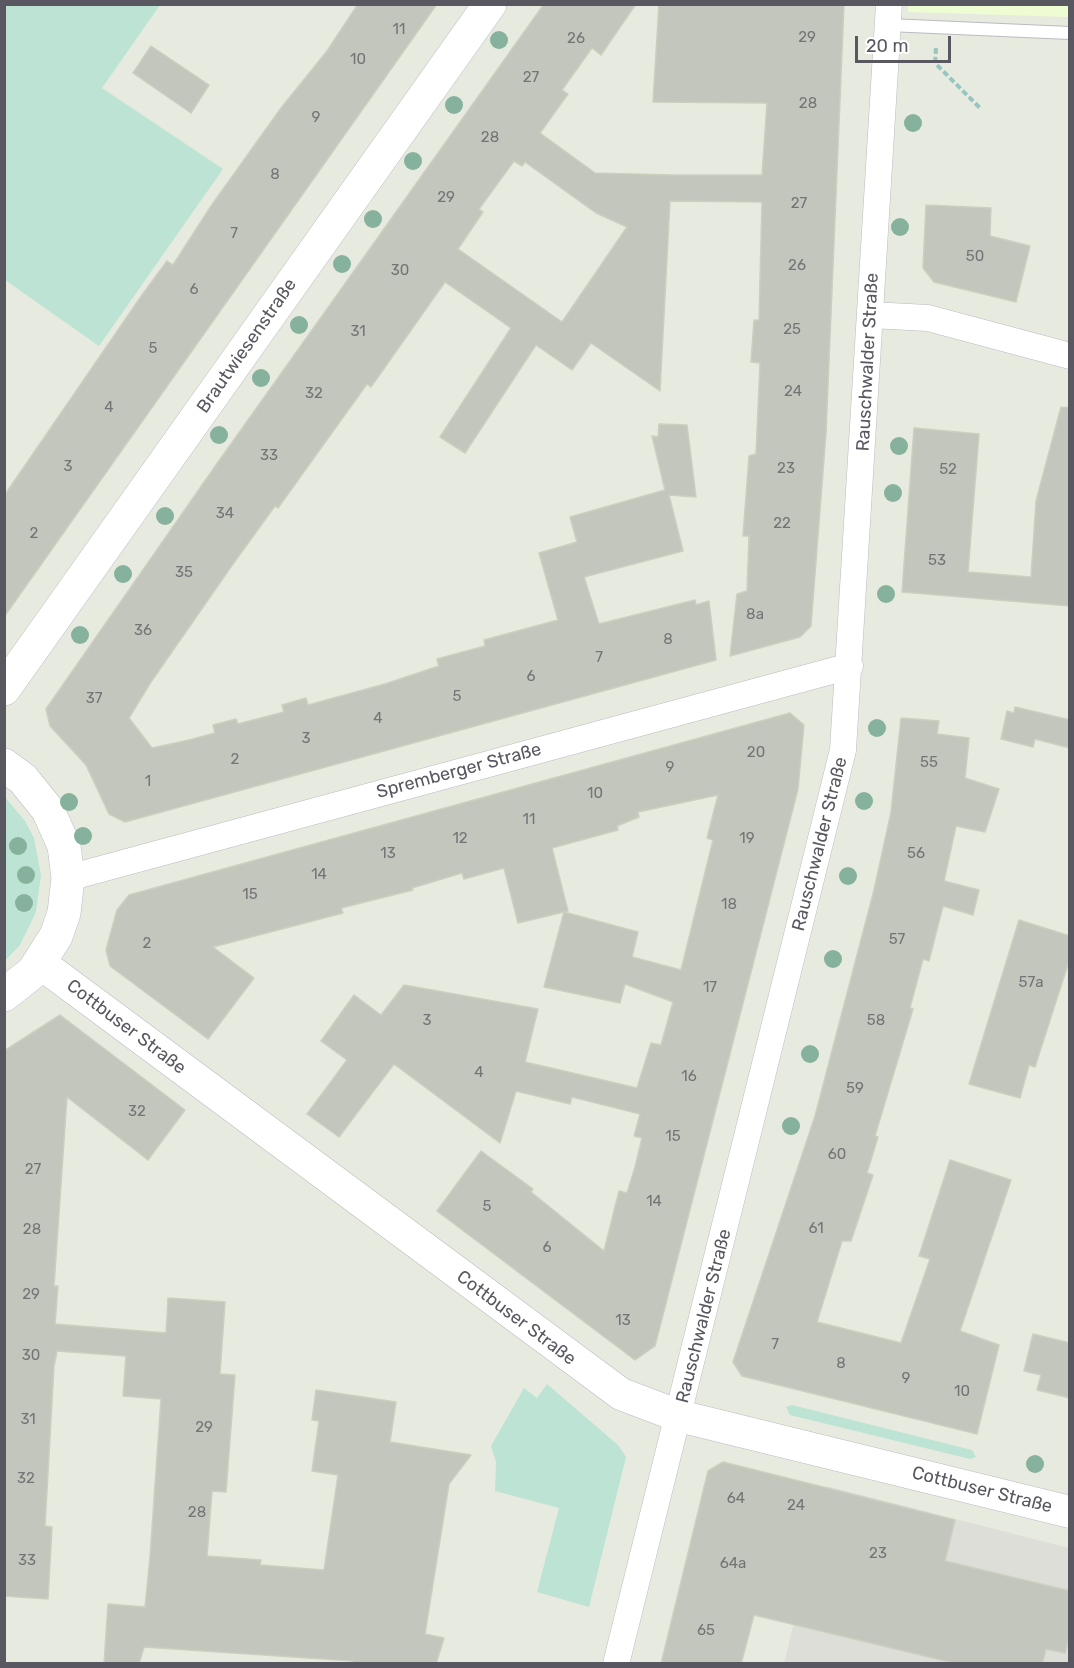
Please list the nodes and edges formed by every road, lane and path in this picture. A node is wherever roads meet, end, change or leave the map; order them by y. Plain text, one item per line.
1 (490, 4) edge
2 (888, 15) edge
3 (938, 28) junction
4 (1070, 33) edge
5 (981, 109) dead end
6 (872, 315) junction
7 (1070, 356) edge
8 (850, 666) junction
9 (4, 689) edge
10 (4, 765) edge
11 (68, 878) junction
12 (39, 963) junction
13 (4, 995) edge
14 (679, 1416) junction
15 (1070, 1512) edge
16 (616, 1664) edge

1 - 9 main road, Brautwiesenstraße
2 - 3 lane
2 - 6 street, Rauschwalder Straße
3 - 4 lane
3 - 5 path
6 - 7 street
6 - 8 street, Rauschwalder Straße
8 - 11 street, Spremberger Straße
8 - 14 street, Rauschwalder Straße
10 - 11 main road
11 - 12 main road
12 - 13 main road
12 - 14 street, Cottbuser Straße
14 - 15 street, Cottbuser Straße
14 - 16 street, Rauschwalder Straße

